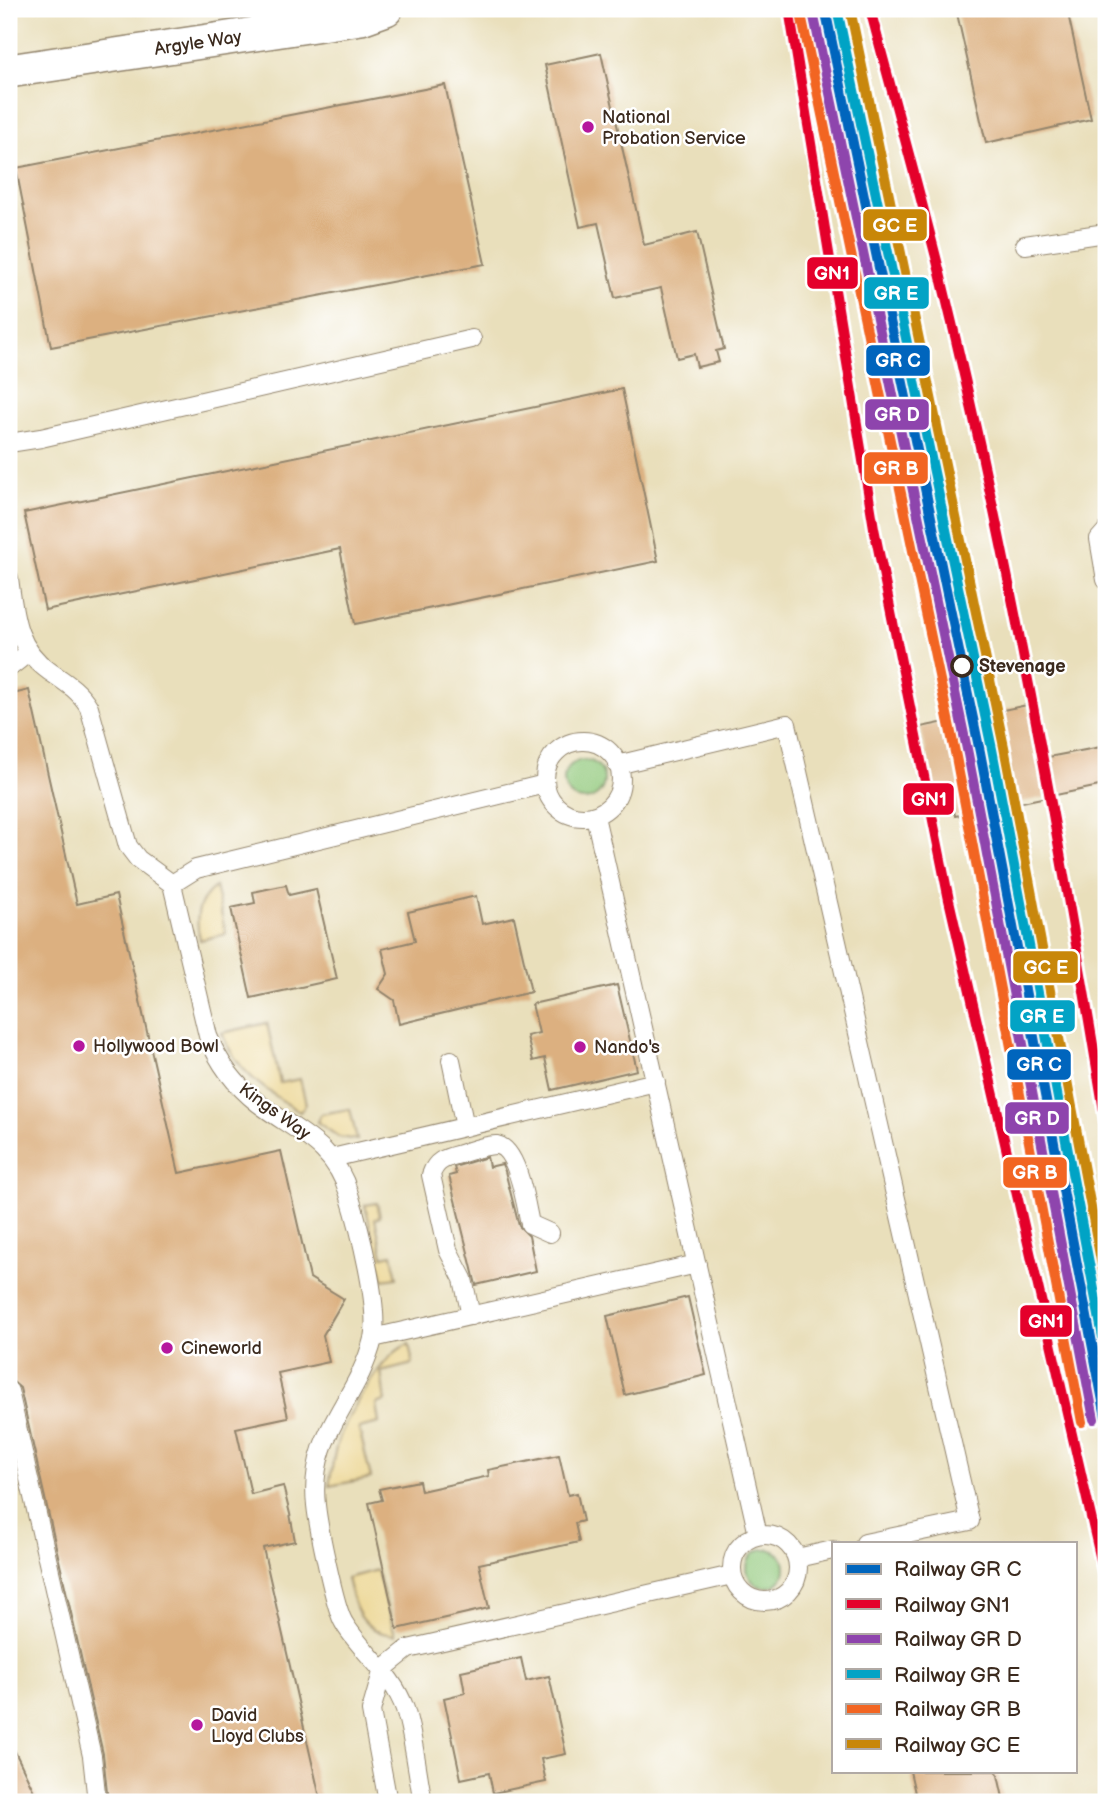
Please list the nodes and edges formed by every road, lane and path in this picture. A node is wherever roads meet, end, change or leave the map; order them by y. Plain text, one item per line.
1 (387, 9) edge
2 (9, 71) edge
3 (1106, 233) edge
4 (1025, 245) dead end
5 (472, 339) dead end
6 (9, 443) edge
7 (1106, 531) edge
8 (9, 578) edge
9 (1106, 580) edge
10 (28, 653) junction
11 (9, 668) edge
12 (617, 765) junction
13 (545, 784) junction
14 (595, 816) junction
15 (172, 884) junction
16 (452, 1060) dead end
17 (656, 1082) junction
18 (465, 1127) junction
19 (332, 1158) junction
20 (550, 1233) dead end
21 (697, 1265) junction
22 (471, 1316) junction
23 (373, 1338) junction
24 (9, 1391) edge
25 (758, 1535) junction
26 (870, 1542) edge
27 (832, 1550) edge
28 (797, 1558) junction
29 (732, 1575) junction
30 (383, 1669) junction
31 (97, 1802) edge
32 (388, 1802) edge
33 (423, 1802) edge

1 - 2 street, Argyle Way
3 - 4 lane
5 - 6 lane
7 - 9 lane
8 - 10 lane
10 - 11 lane
10 - 15 lane
12 - 13 lane
12 - 14 lane
12 - 26 lane
13 - 14 lane
13 - 15 lane
14 - 17 lane
15 - 19 lane, Kings Way
16 - 18 lane
17 - 18 lane
17 - 21 lane
18 - 19 lane
19 - 23 lane, Kings Way
20 - 22 lane
21 - 22 lane
21 - 25 lane
22 - 23 lane
23 - 30 lane, Kings Way
24 - 31 lane
25 - 28 lane
25 - 29 lane
27 - 28 lane
28 - 29 lane
29 - 30 lane
30 - 32 lane
30 - 33 lane, Kings Way

